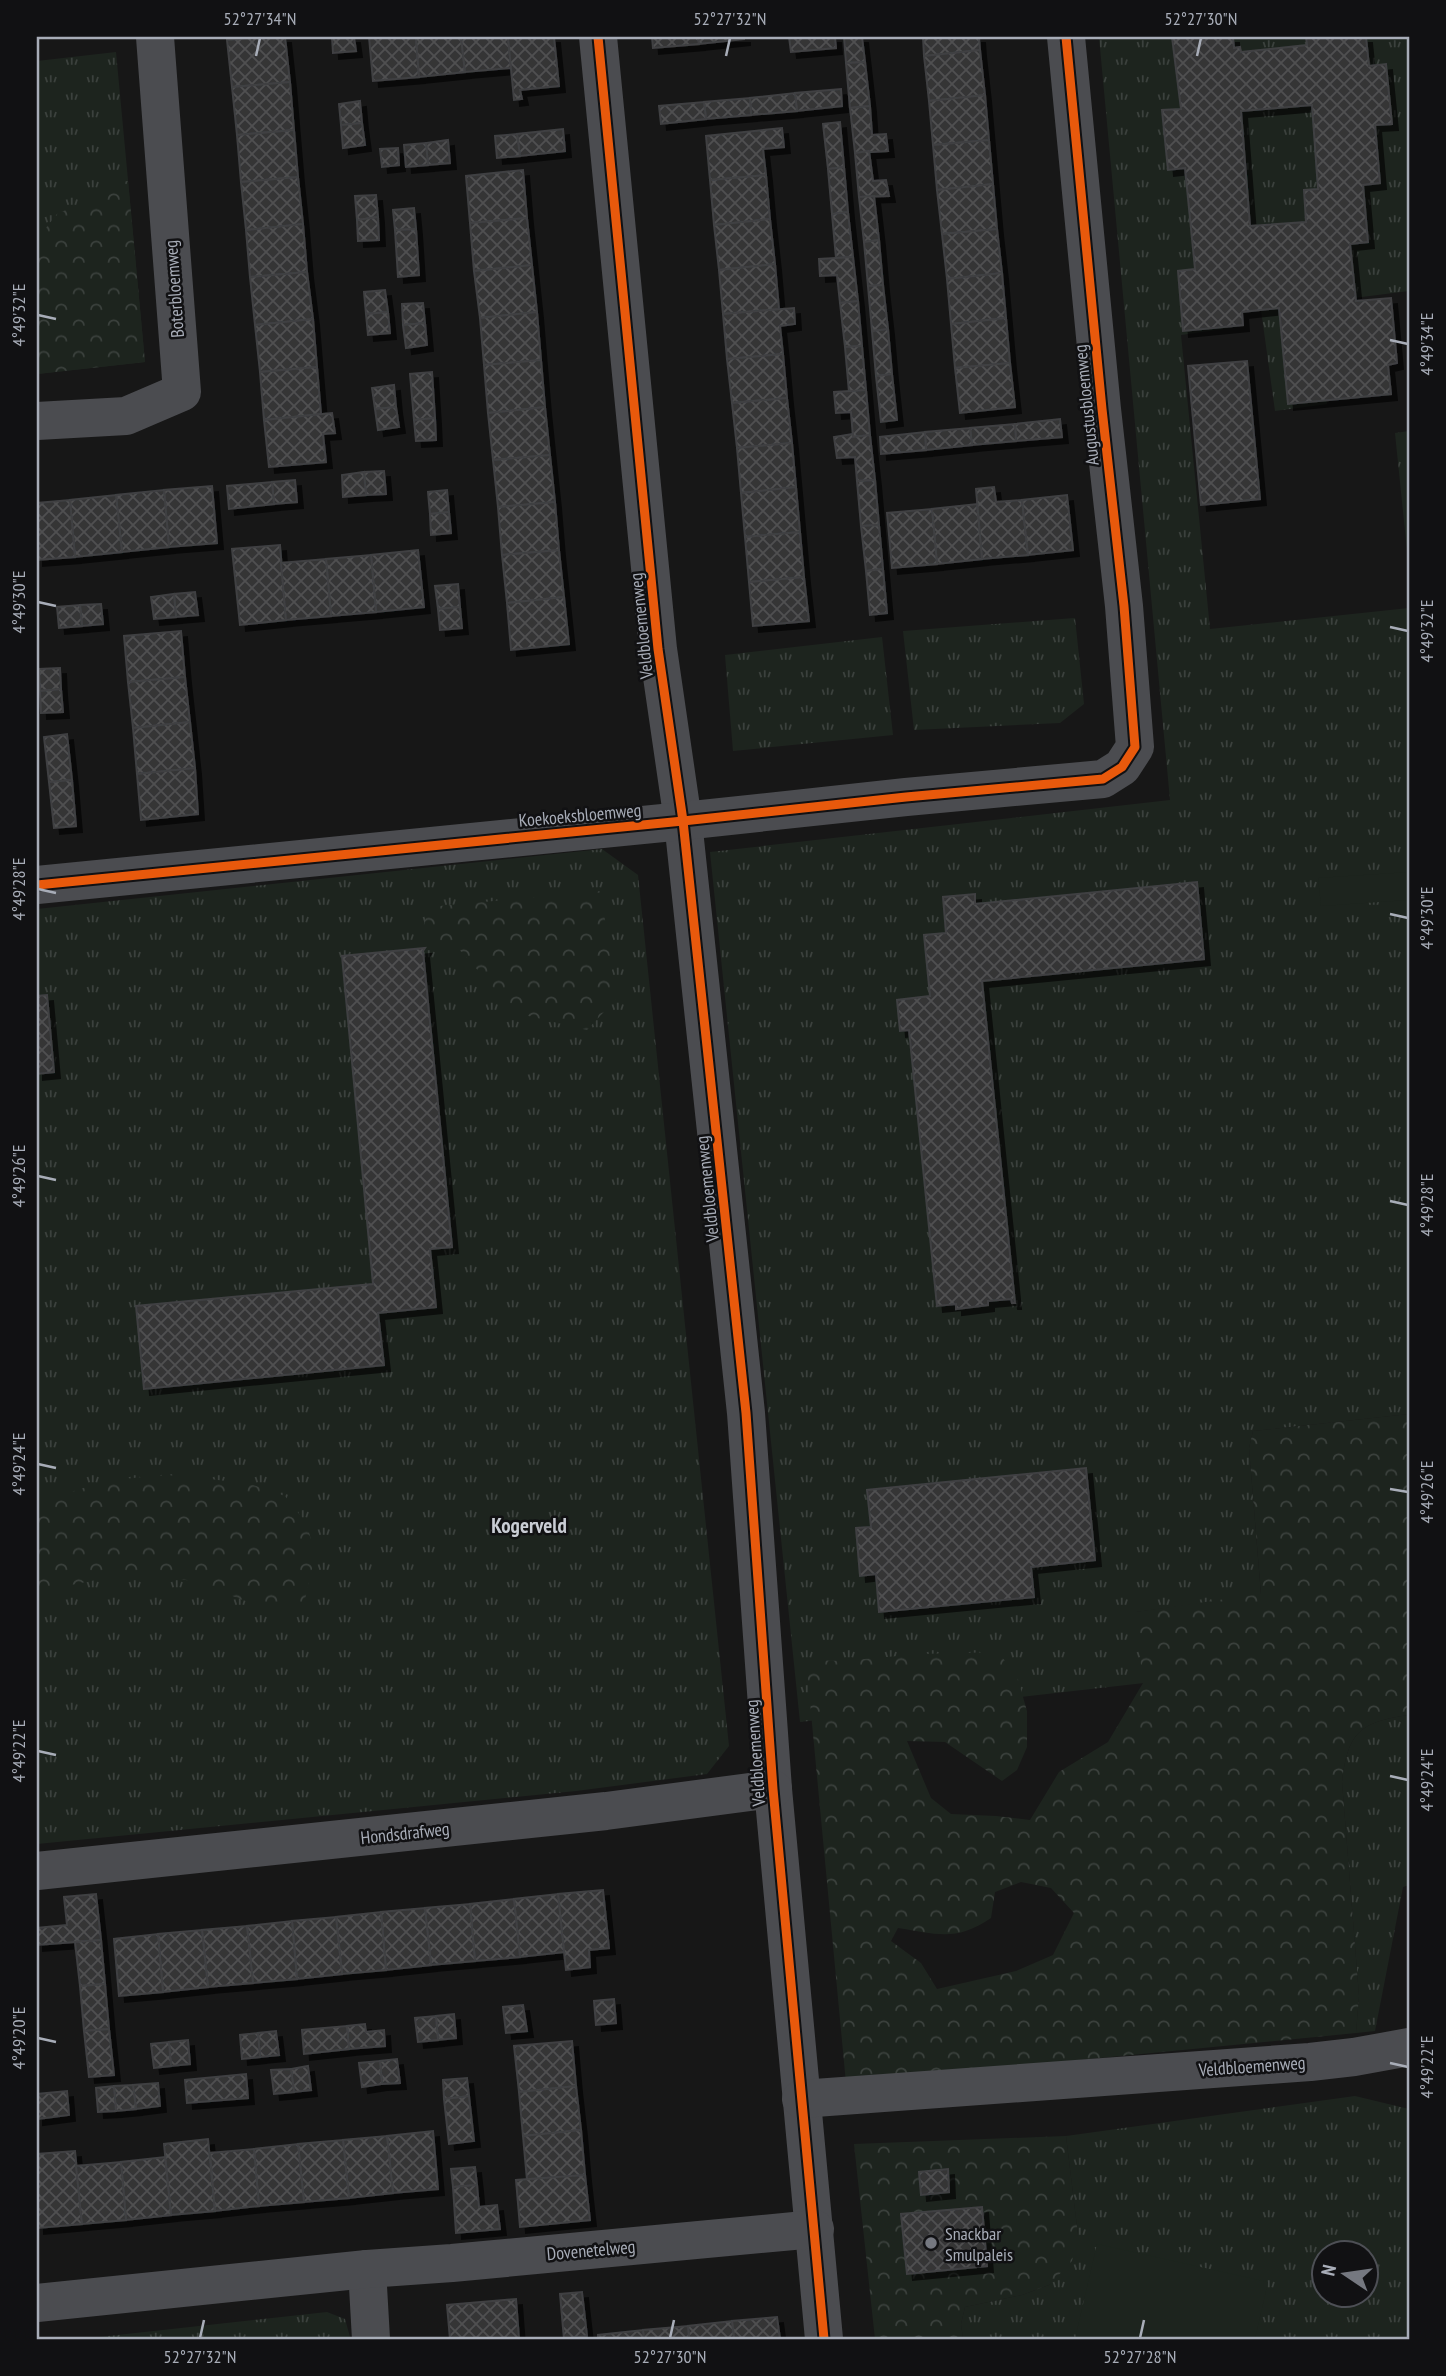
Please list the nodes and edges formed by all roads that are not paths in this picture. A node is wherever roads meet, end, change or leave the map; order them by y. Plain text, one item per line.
1 (155, 37) edge
2 (598, 37) edge
3 (1066, 37) edge
4 (37, 421) edge
5 (1122, 768) joint
6 (683, 821) junction
7 (37, 885) edge
8 (773, 1790) junction
9 (37, 1871) edge
10 (1409, 2047) edge
11 (801, 2099) junction
12 (814, 2229) junction
13 (367, 2269) junction
14 (37, 2303) edge
15 (371, 2339) edge
16 (824, 2339) edge

1 - 4 street, Boterbloemweg
2 - 6 street, Veldbloemenweg
3 - 5 street, Augustusbloemweg
5 - 6 street, Koekoeksbloemweg
6 - 7 street, Koekoeksbloemweg
6 - 8 street, Veldbloemenweg
8 - 9 street, Hondsdrafweg
8 - 11 street, Veldbloemenweg
10 - 11 street, Veldbloemenweg
11 - 12 street, Veldbloemenweg
12 - 13 street, Dovenetelweg
12 - 16 street, Veldbloemenweg
13 - 14 street, Dovenetelweg
13 - 15 street

